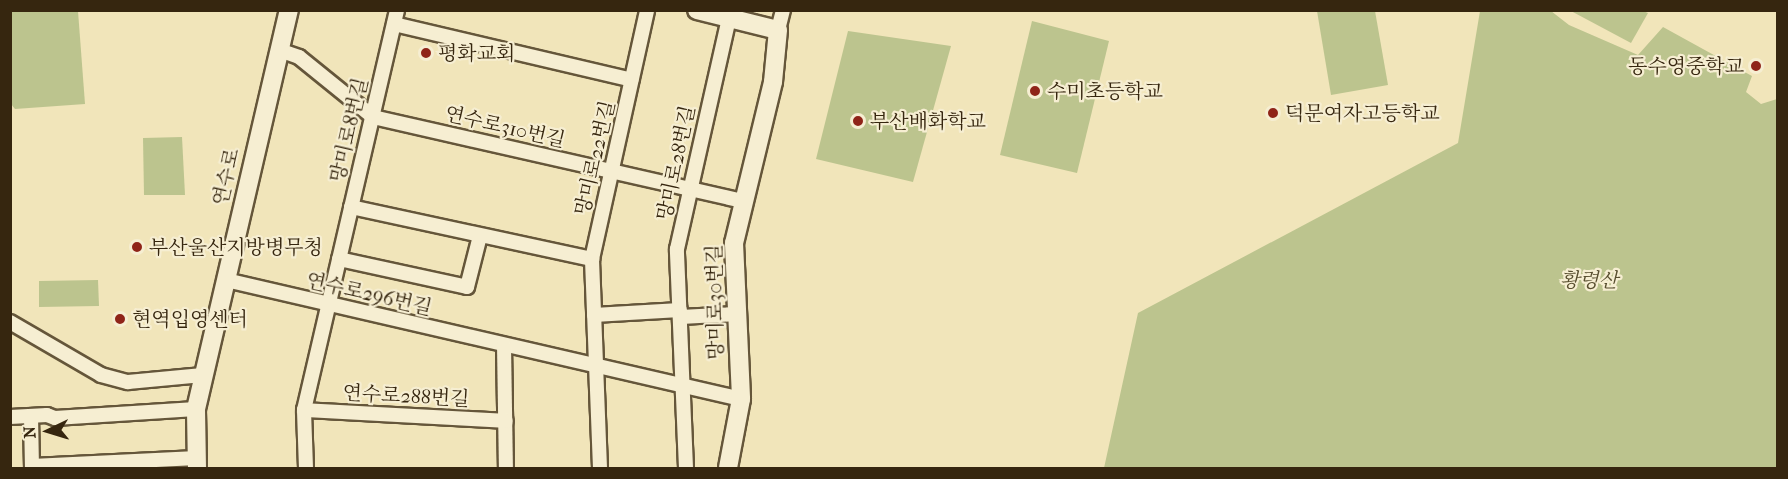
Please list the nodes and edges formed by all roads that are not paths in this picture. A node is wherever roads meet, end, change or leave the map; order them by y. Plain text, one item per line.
1 (647, 10) edge
2 (697, 10) edge
3 (783, 10) edge
4 (288, 11) edge
5 (730, 14) edge
6 (395, 17) edge
7 (778, 30) junction
8 (279, 50) junction
9 (632, 80) junction
10 (373, 117) junction
11 (612, 170) junction
12 (690, 189) junction
13 (743, 201) junction
14 (351, 207) junction
15 (480, 236) junction
16 (339, 259) junction
17 (592, 259) junction
18 (226, 280) junction
19 (328, 304) junction
20 (680, 314) junction
21 (736, 314) junction
22 (594, 315) junction
23 (10, 322) edge
24 (504, 345) junction
25 (596, 366) junction
26 (203, 375) junction
27 (684, 386) junction
28 (741, 399) junction
29 (196, 409) junction
30 (304, 410) junction
31 (31, 416) junction
32 (10, 417) edge
33 (506, 421) junction
34 (197, 463) edge
35 (32, 467) edge
36 (306, 468) edge
37 (506, 468) edge
38 (600, 468) edge
39 (686, 468) edge
40 (728, 468) edge

1 - 9 street, 망미로22번길
2 - 5 street
3 - 7 street
4 - 8 street, 연수로
5 - 7 street
5 - 12 street, 망미로28번길
6 - 9 street
6 - 10 street, 망미로8번길
7 - 13 street, 망미로30번길
8 - 10 street, 연수로310번길
8 - 18 street, 연수로
9 - 11 street, 망미로22번길
10 - 11 street, 연수로310번길
10 - 14 street, 망미로8번길
11 - 12 street, 연수로310번길
11 - 17 street, 망미로22번길
12 - 13 street, 연수로310번길
12 - 20 street, 망미로28번길
13 - 21 street, 망미로30번길
14 - 15 street
14 - 16 street, 망미로8번길
15 - 16 street
15 - 17 street
16 - 19 street, 망미로8번길
17 - 22 street, 망미로22번길
18 - 19 street, 연수로296번길
18 - 26 street, 연수로
19 - 24 street, 연수로296번길
19 - 30 street, 망미로8번길
20 - 21 street
20 - 22 street
20 - 27 street, 망미로28번길
21 - 28 street, 망미로30번길
22 - 25 street, 망미로22번길
23 - 26 street
24 - 25 street, 연수로296번길
24 - 33 street
25 - 27 street, 연수로296번길
25 - 38 street, 망미로22번길
26 - 29 street, 연수로
27 - 28 street, 연수로296번길
27 - 39 street, 망미로28번길
28 - 40 street, 망미로30번길
29 - 31 street
29 - 34 street, 연수로
30 - 33 street, 연수로288번길
30 - 36 street, 망미로8번길
31 - 32 street
31 - 35 street
33 - 37 street
34 - 35 street, 연수로

